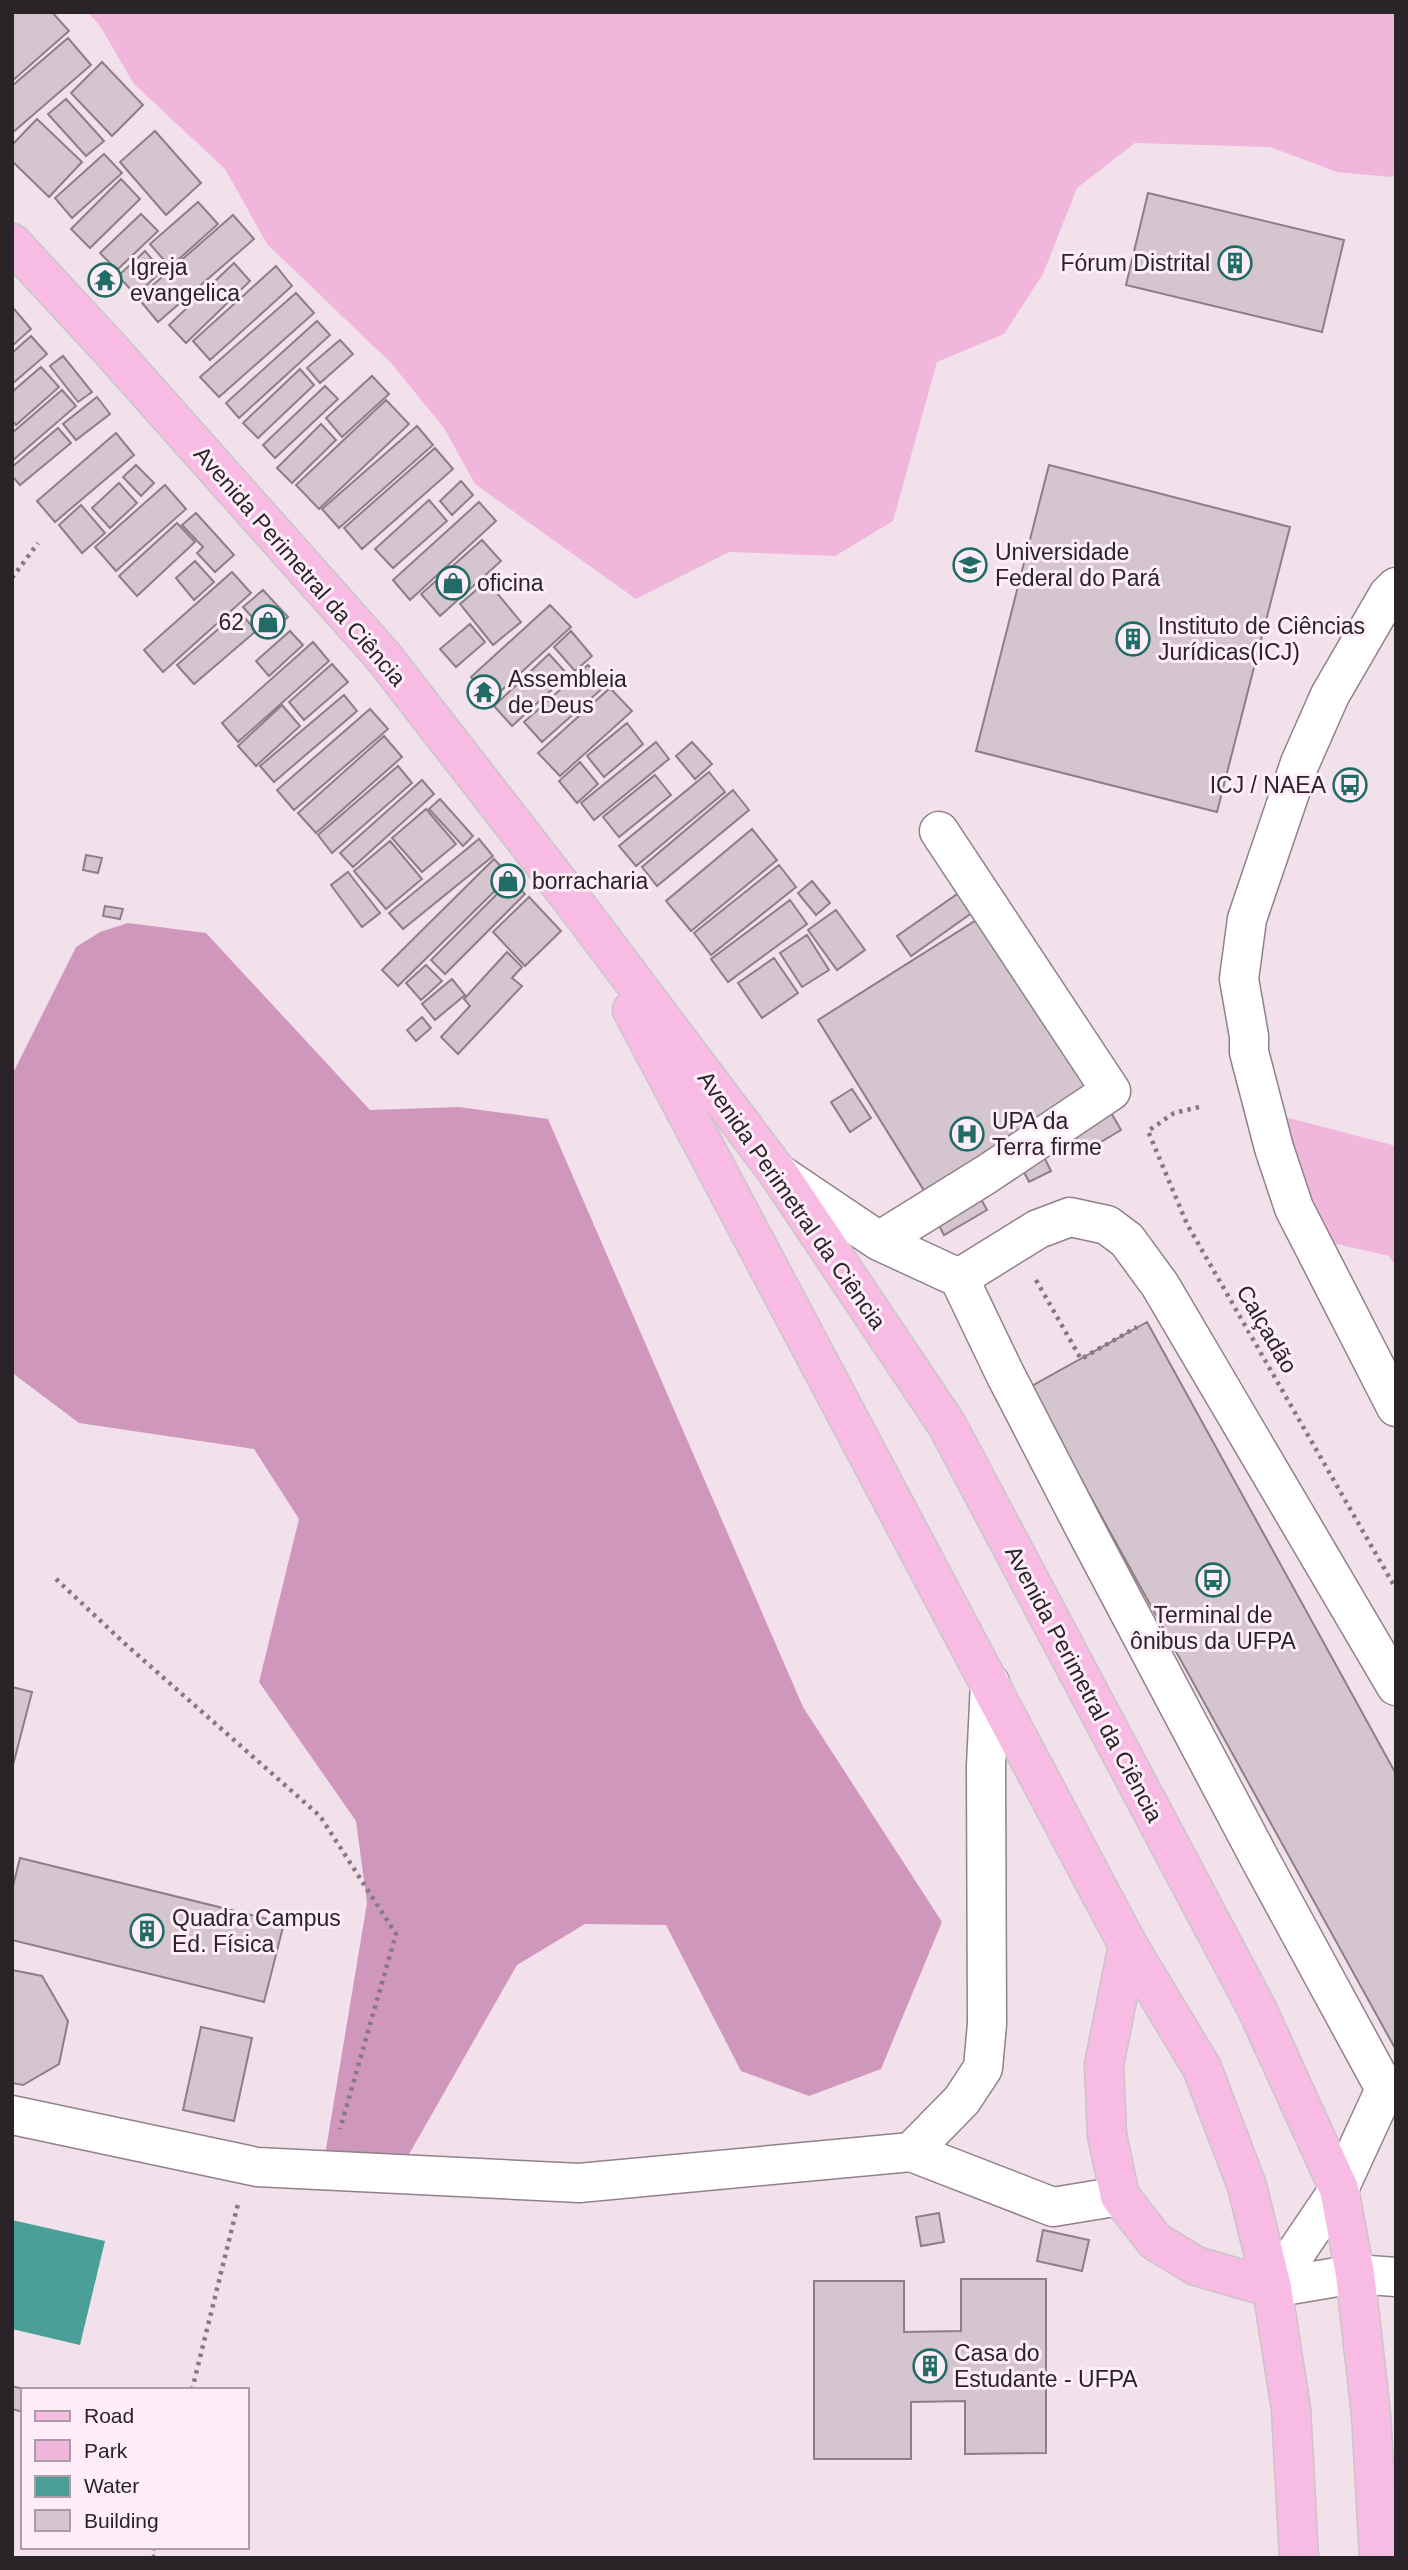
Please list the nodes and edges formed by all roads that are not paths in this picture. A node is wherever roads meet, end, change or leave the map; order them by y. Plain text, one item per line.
1 (12, 243) edge
2 (1396, 587) edge
3 (939, 831) dead end
4 (573, 901) junction
5 (778, 1173) junction
6 (879, 1241) junction
7 (959, 1278) junction
8 (1396, 1407) edge
9 (990, 1683) junction
10 (1396, 1686) edge
11 (1128, 1945) junction
12 (1390, 2097) edge
13 (12, 2115) edge
14 (911, 2152) junction
15 (1339, 2189) junction
16 (1120, 2196) junction
17 (1396, 2252) edge
18 (1355, 2274) junction
19 (1396, 2277) edge
20 (1272, 2288) junction
21 (1299, 2558) edge
22 (1379, 2558) edge

1 - 4 main road, Avenida Perimetral da Ciência
2 - 8 street
3 - 6 street
4 - 5 main road, Avenida Perimetral da Ciência
4 - 9 main road, Avenida Perimetral da Ciência
5 - 6 street
5 - 15 main road, Avenida Perimetral da Ciência
6 - 7 street
7 - 10 street
7 - 12 street
9 - 11 main road, Avenida Perimetral da Ciência
9 - 14 street
11 - 16 main road
11 - 20 main road, Avenida Perimetral da Ciência
12 - 15 street
13 - 14 street
14 - 16 street
15 - 18 main road, Avenida Perimetral da Ciência
15 - 20 street
16 - 20 main road
17 - 18 street
18 - 19 street
18 - 20 street
18 - 22 main road, Avenida Perimetral da Ciência
20 - 21 main road, Avenida Perimetral da Ciência

